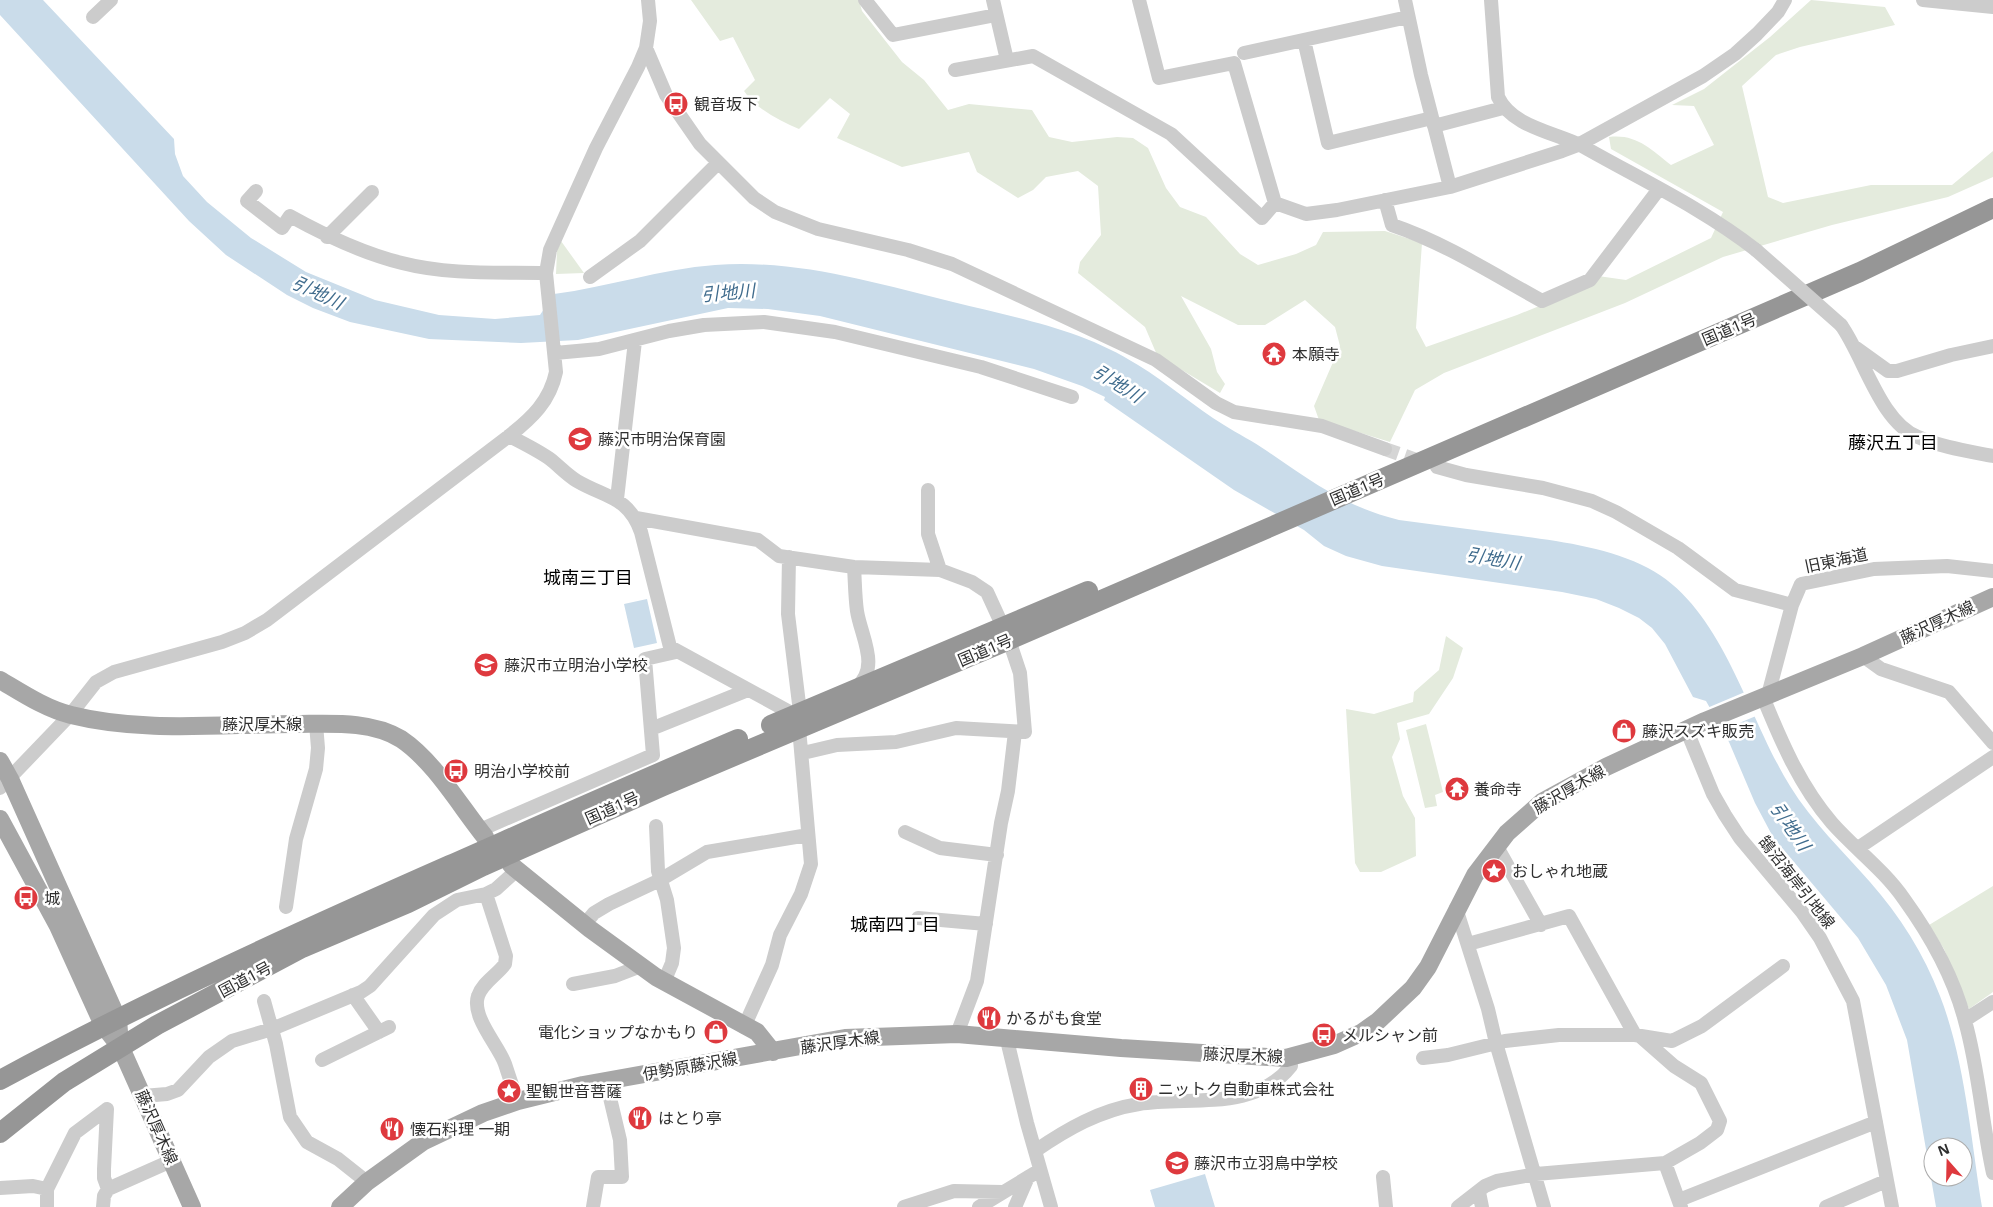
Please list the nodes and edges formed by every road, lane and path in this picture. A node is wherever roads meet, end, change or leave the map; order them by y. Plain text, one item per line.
1 (111, 0) edge
2 (648, 0) edge
3 (865, 0) edge
4 (992, 0) edge
5 (1139, 0) edge
6 (1405, 0) edge
7 (1491, 0) edge
8 (1785, 0) edge
9 (1923, 0) edge
10 (1972, 2) edge
11 (1993, 7) edge
12 (996, 15) junction
13 (93, 17) dead end
14 (1408, 17) junction
15 (1304, 40) junction
16 (646, 48) junction
17 (1244, 53) dead end
18 (1007, 60) junction
19 (955, 70) dead end
20 (1503, 108) junction
21 (1433, 122) junction
22 (1578, 145) junction
23 (718, 163) junction
24 (1450, 187) junction
25 (1659, 189) junction
26 (256, 191) dead end
27 (372, 192) dead end
28 (1993, 192) edge
29 (1385, 200) junction
30 (1276, 203) junction
31 (1993, 208) edge
32 (327, 237) junction
33 (590, 277) dead end
34 (547, 280) junction
35 (635, 341) junction
36 (1993, 346) edge
37 (1856, 348) junction
38 (555, 353) junction
39 (1072, 397) dead end
40 (509, 436) junction
41 (1385, 449) tunnel mouth
42 (1993, 456) edge
43 (1437, 467) tunnel mouth
44 (1350, 485) junction
45 (928, 490) dead end
46 (617, 499) junction
47 (636, 518) junction
48 (789, 557) junction
49 (854, 568) junction
50 (940, 570) junction
51 (1993, 571) edge
52 (1993, 597) edge
53 (1792, 605) junction
54 (1006, 633) junction
55 (676, 652) junction
56 (868, 653) junction
57 (1864, 656) junction
58 (899, 671) junction
59 (0, 680) edge
60 (748, 690) junction
61 (852, 690) junction
62 (1762, 697) junction
63 (70, 715) junction
64 (798, 719) junction
65 (316, 724) junction
66 (651, 729) junction
67 (1687, 731) junction
68 (1015, 732) junction
69 (1993, 743) edge
70 (803, 753) junction
71 (1993, 758) edge
72 (0, 761) edge
73 (5, 783) edge
74 (0, 819) edge
75 (656, 826) dead end
76 (906, 832) dead end
77 (482, 833) joint
78 (808, 834) junction
79 (1496, 846) junction
80 (1858, 848) junction
81 (997, 855) junction
82 (514, 868) joint
83 (660, 880) junction
84 (486, 894) junction
85 (286, 907) dead end
86 (1456, 908) junction
87 (918, 918) dead end
88 (584, 924) junction
89 (986, 924) junction
90 (1541, 925) junction
91 (58, 926) junction
92 (1468, 944) junction
93 (641, 966) junction
94 (1783, 966) dead end
95 (664, 982) junction
96 (573, 984) dead end
97 (353, 995) junction
98 (264, 1001) dead end
99 (1993, 1002) edge
100 (1965, 1020) junction
101 (111, 1022) junction
102 (744, 1027) junction
103 (272, 1029) junction
104 (957, 1034) junction
105 (1638, 1036) junction
106 (1007, 1040) junction
107 (1496, 1043) junction
108 (121, 1048) junction
109 (773, 1052) junction
110 (1289, 1058) junction
111 (1423, 1058) dead end
112 (322, 1060) dead end
113 (0, 1080) edge
114 (606, 1081) junction
115 (143, 1096) junction
116 (518, 1101) junction
117 (1876, 1122) junction
118 (0, 1133) edge
119 (1035, 1151) junction
120 (172, 1161) junction
121 (1665, 1163) junction
122 (1034, 1173) junction
123 (1993, 1173) edge
124 (1536, 1174) junction
125 (1383, 1177) dead end
126 (1886, 1181) junction
127 (367, 1182) junction
128 (0, 1188) edge
129 (47, 1189) junction
130 (108, 1189) junction
131 (1002, 1192) junction
132 (1479, 1192) junction
133 (1680, 1204) edge
134 (47, 1207) edge
135 (103, 1207) edge
136 (192, 1207) edge
137 (340, 1207) edge
138 (593, 1207) edge
139 (904, 1207) edge
140 (979, 1207) edge
141 (1015, 1207) edge
142 (1051, 1207) edge
143 (1386, 1207) edge
144 (1458, 1207) edge
145 (1482, 1207) edge
146 (1544, 1207) edge
147 (1826, 1207) edge
148 (1892, 1207) edge

1 - 13 street
2 - 16 street
3 - 12 street
4 - 12 street
5 - 30 street
6 - 14 street
7 - 20 street
8 - 22 street
9 - 10 street
10 - 11 street
12 - 18 street
14 - 15 street
14 - 21 street
15 - 17 street
15 - 21 street
16 - 23 street
16 - 34 street
18 - 19 street
18 - 30 street
20 - 21 street
20 - 22 street
21 - 24 street
22 - 24 street
22 - 25 street
23 - 33 street
23 - 41 street
24 - 29 street
25 - 29 street
25 - 37 street, bridge
26 - 32 street
27 - 32 street
28 - 44 highway, 国道1号
29 - 30 street
31 - 44 highway, 国道1号
32 - 34 street
34 - 38 street
35 - 38 street
35 - 39 street
35 - 46 street
36 - 37 street
37 - 42 street
38 - 40 street
40 - 46 street
40 - 63 street
43 - 53 street
44 - 54 highway, 国道1号
45 - 50 street
46 - 47 street
47 - 48 street
47 - 55 street
48 - 49 street
48 - 64 street
49 - 50 street
49 - 56 street
50 - 54 street
51 - 53 street, 旧東海道
52 - 57 main road, 藤沢厚木線
53 - 62 street, 旧東海道
54 - 58 highway, 国道1号
54 - 64 highway, 国道1号
54 - 68 street
55 - 60 street
55 - 66 street
56 - 58 street
56 - 61 street
57 - 62 main road, 藤沢厚木線
57 - 69 street
58 - 61 highway, 国道1号
59 - 63 main road, 藤沢厚木線
60 - 64 street
60 - 66 street
61 - 64 highway, 国道1号
62 - 67 main road, 藤沢厚木線
62 - 80 street
63 - 65 main road, 藤沢厚木線
63 - 73 street
64 - 70 street
64 - 101 highway, 国道1号
64 - 108 highway, 国道1号
65 - 77 main road, 藤沢厚木線
65 - 85 street
66 - 77 street
67 - 79 main road, 藤沢厚木線
67 - 117 street, 鵠沼海岸引地線
68 - 70 street
68 - 81 street
70 - 78 street
71 - 80 street
72 - 73 main road, 藤沢厚木線
73 - 91 main road
73 - 101 main road, 藤沢厚木線
74 - 91 main road, 藤沢厚木線
75 - 83 street
76 - 81 street
78 - 83 street
78 - 102 street
79 - 86 main road, 藤沢厚木線
79 - 90 street
80 - 100 street
81 - 89 street
82 - 84 street
82 - 88 main road
83 - 88 street
83 - 95 street
84 - 97 street
84 - 116 street
86 - 92 street
86 - 110 main road, 藤沢厚木線
87 - 89 street
88 - 93 main road
89 - 104 street
90 - 92 street
90 - 105 street
91 - 101 main road, 藤沢厚木線
92 - 107 street
93 - 95 main road
93 - 96 street
94 - 105 street
95 - 102 main road
97 - 103 street
97 - 112 street
98 - 103 street
99 - 100 street
100 - 123 street
101 - 108 main road, 藤沢厚木線
101 - 113 highway, 国道1号
102 - 109 main road
103 - 115 street
103 - 127 street
104 - 106 main road, 藤沢厚木線
104 - 109 main road, 藤沢厚木線
105 - 107 street
105 - 121 street
106 - 110 main road, 藤沢厚木線
106 - 119 street
107 - 111 street
107 - 124 street
108 - 115 main road, 藤沢厚木線
108 - 118 highway, 国道1号
109 - 114 main road, 伊勢原藤沢線
110 - 119 street
114 - 116 main road, 伊勢原藤沢線
114 - 138 street
115 - 120 main road, 藤沢厚木線
116 - 127 main road, 伊勢原藤沢線
117 - 126 street, 鵠沼海岸引地線
117 - 133 street
119 - 122 street
120 - 130 street
120 - 136 main road, 藤沢厚木線
121 - 124 street
121 - 133 street
122 - 131 street
122 - 141 street
122 - 142 street
124 - 132 street
124 - 146 street
125 - 143 street
126 - 147 street
126 - 148 street, 鵠沼海岸引地線
127 - 137 main road, 伊勢原藤沢線
128 - 129 street
129 - 130 street
129 - 134 street
130 - 135 street
131 - 139 street
131 - 140 street
132 - 144 street
132 - 145 street

